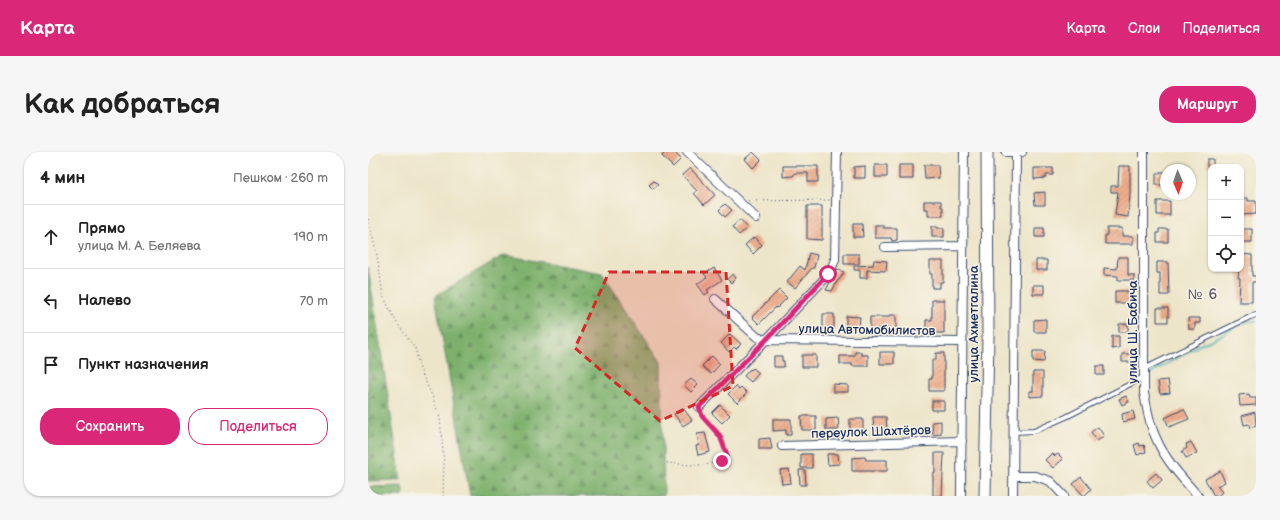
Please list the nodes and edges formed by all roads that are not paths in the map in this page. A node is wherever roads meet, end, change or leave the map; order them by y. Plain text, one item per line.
1 (687, 152) edge
2 (837, 152) edge
3 (964, 152) edge
4 (987, 152) edge
5 (1006, 152) edge
6 (1016, 152) edge
7 (1022, 152) edge
8 (1144, 152) edge
9 (756, 218) dead end
10 (963, 246) junction
11 (885, 247) dead end
12 (715, 299) dead end
13 (1256, 315) edge
14 (766, 340) junction
15 (962, 342) junction
16 (1144, 373) junction
17 (699, 407) road end
18 (1013, 432) junction
19 (962, 441) junction
20 (782, 446) dead end
21 (1013, 476) junction
22 (961, 496) edge
23 (985, 496) edge
24 (1013, 496) edge
25 (1064, 496) edge
26 (1198, 496) edge

1 - 9 street
2 - 14 street
3 - 10 street
4 - 23 main road, улица Ахметгалина
5 - 6 street
6 - 7 street
6 - 18 street
8 - 16 street, улица Ш. Бабича
10 - 11 street
10 - 15 street
12 - 14 street
13 - 16 lane
14 - 15 street, улица Автомобилистов
14 - 17 street
15 - 19 street
16 - 18 lane
16 - 26 street, улица Ш. Бабича
18 - 21 street
19 - 20 street, переулок Шахтёров
19 - 22 street
21 - 24 street
21 - 25 street

